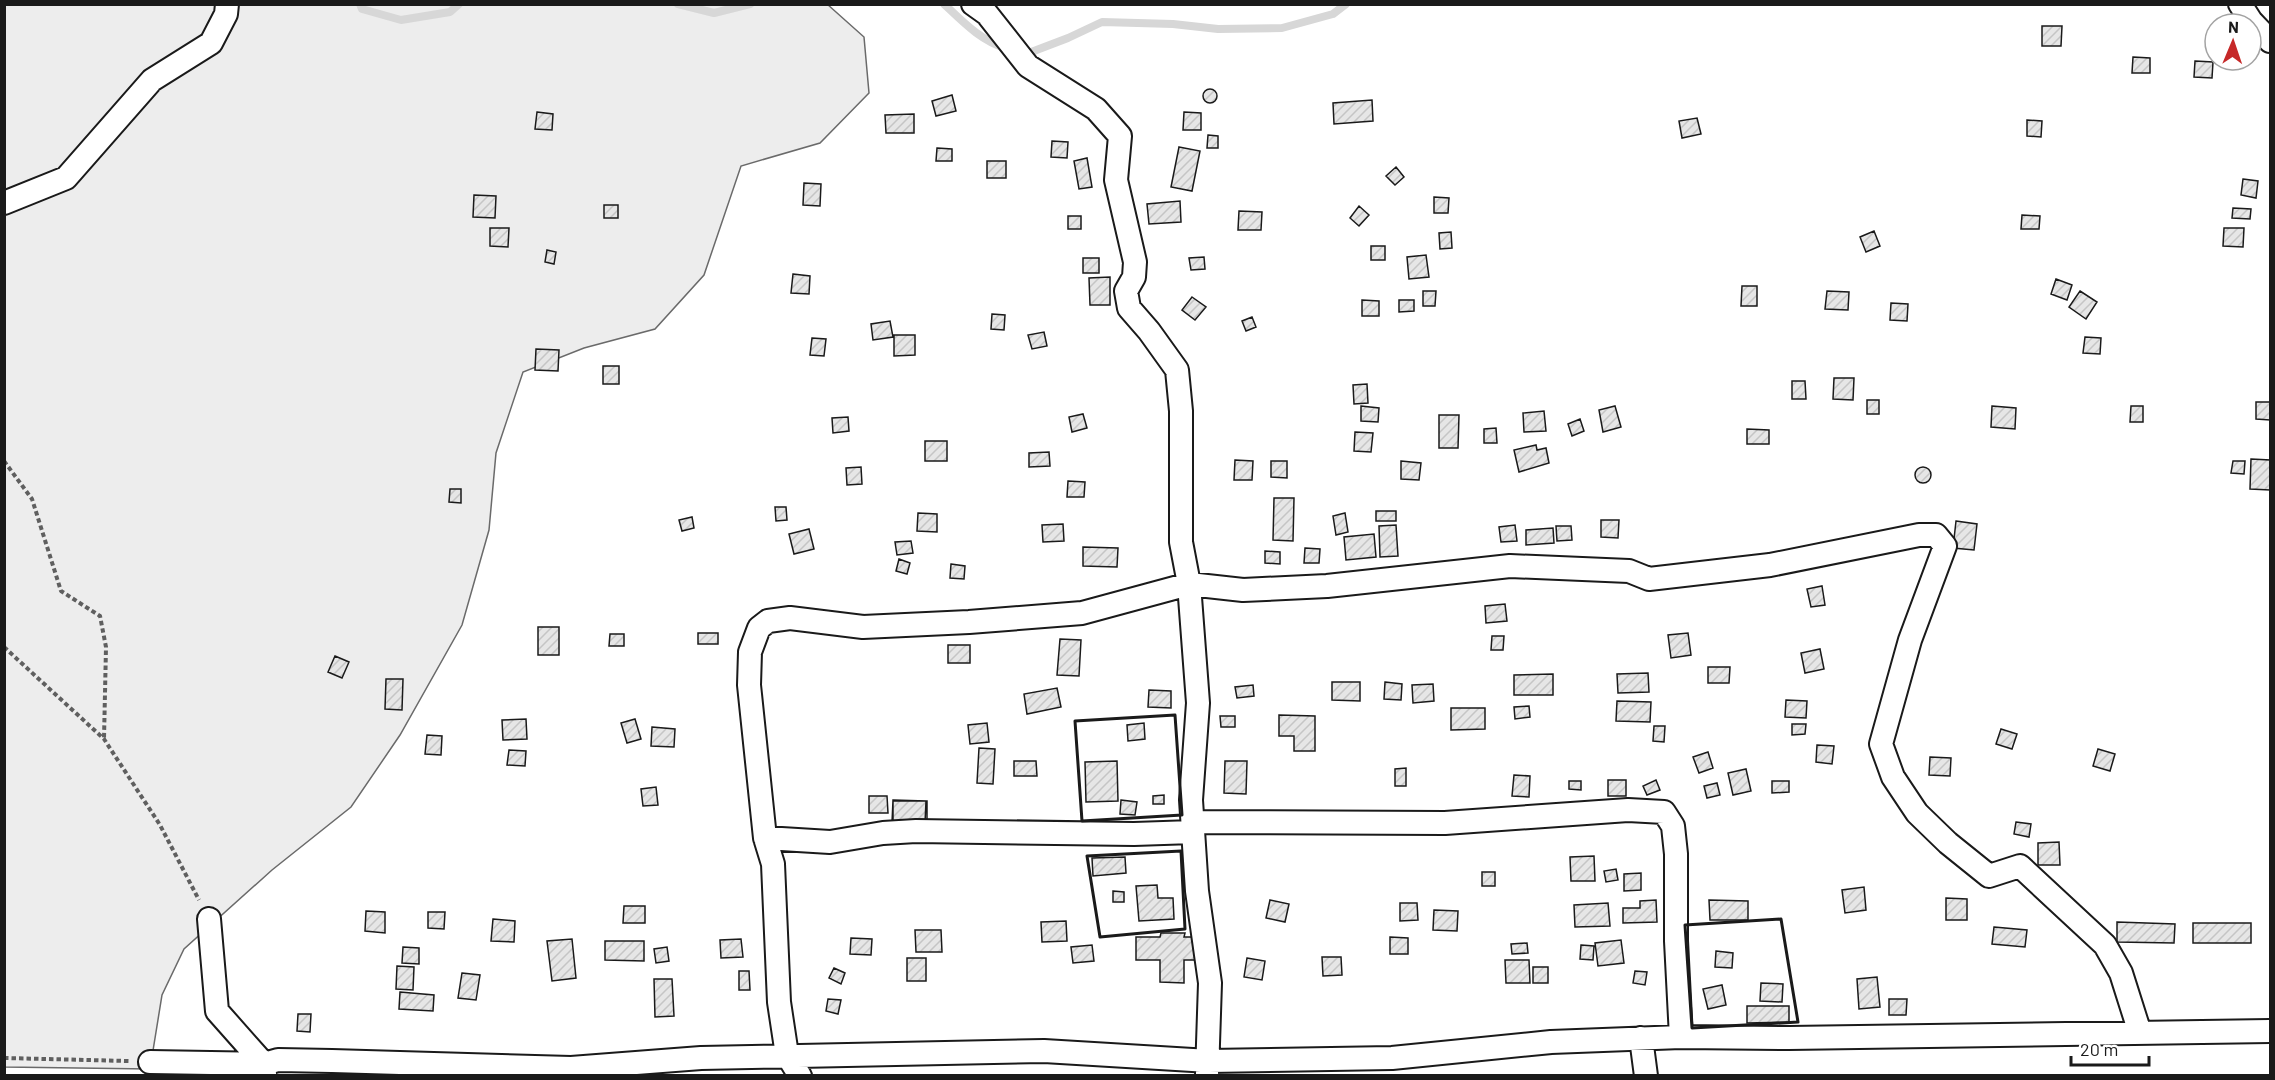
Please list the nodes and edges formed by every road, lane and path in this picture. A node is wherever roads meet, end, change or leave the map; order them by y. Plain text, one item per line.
1 (227, 4) edge
2 (973, 4) edge
3 (2240, 4) edge
4 (2271, 41) edge
5 (4, 203) edge
6 (4, 461) edge
7 (1190, 584) junction
8 (4, 647) edge
9 (104, 739) junction
10 (1193, 827) junction
11 (765, 838) junction
12 (209, 919) joint
13 (2271, 1031) edge
14 (2140, 1033) junction
15 (1682, 1036) junction
16 (1641, 1038) junction
17 (787, 1055) junction
18 (4, 1058) edge
19 (150, 1062) joint
20 (1208, 1068) edge
21 (265, 1070) edge
22 (800, 1076) edge
23 (1646, 1076) edge

1 - 5 street
2 - 7 street
3 - 4 street
6 - 9 path
7 - 10 street
7 - 11 street
7 - 14 street
8 - 9 path
9 - 12 path
10 - 11 street
10 - 15 street
10 - 20 street
11 - 17 street
12 - 21 street
13 - 14 street
14 - 15 street
15 - 16 street
16 - 20 street
16 - 23 street
17 - 20 street
17 - 21 street
17 - 22 street
18 - 19 path
19 - 21 street

